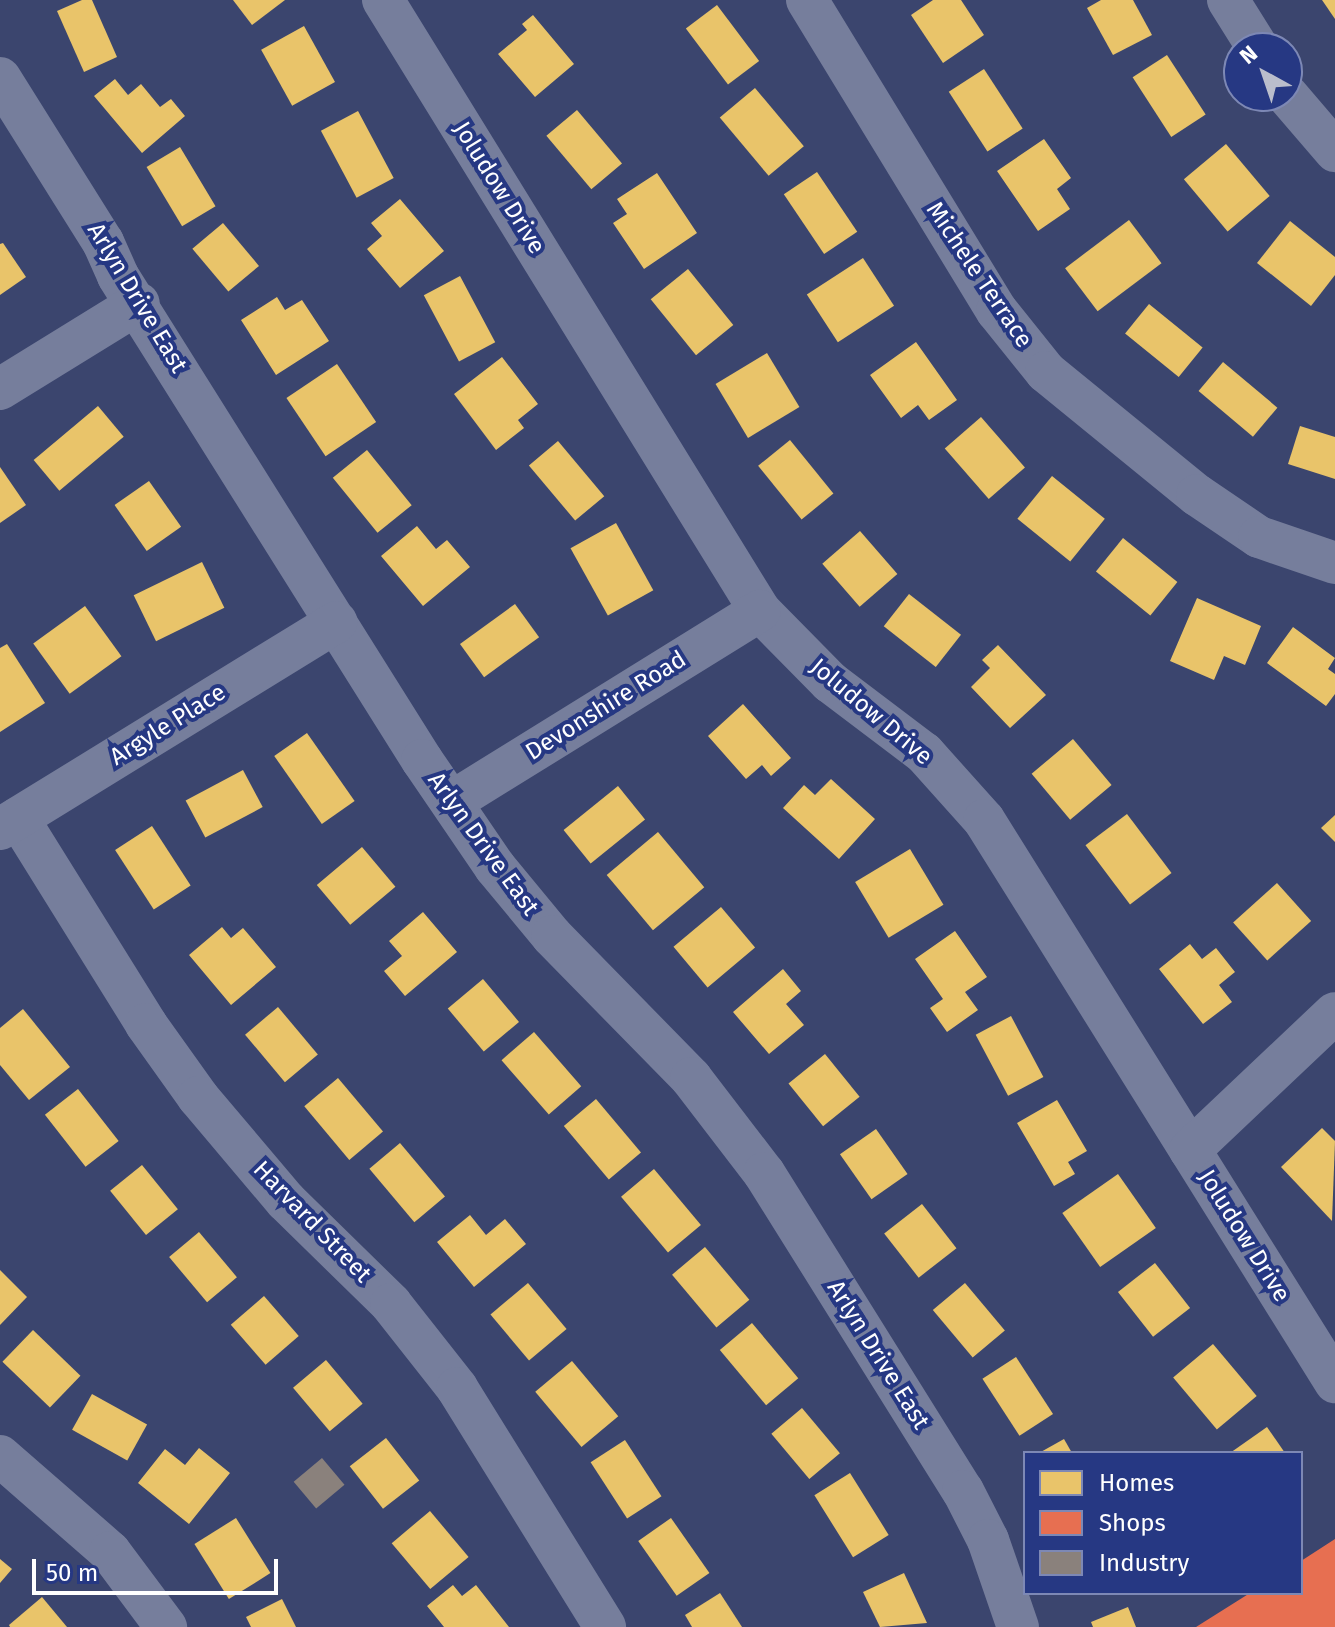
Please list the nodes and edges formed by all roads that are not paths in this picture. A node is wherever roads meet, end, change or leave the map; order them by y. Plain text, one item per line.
1 (383, 0) edge
2 (807, 0) edge
3 (1228, 0) edge
4 (1248, 32) edge
5 (0, 78) edge
6 (1302, 112) edge
7 (1335, 151) edge
8 (139, 303) junction
9 (0, 389) edge
10 (1335, 563) edge
11 (760, 611) junction
12 (336, 622) junction
13 (453, 801) junction
14 (9, 823) edge
15 (1335, 1013) edge
16 (1190, 1150) junction
17 (1335, 1382) edge
18 (0, 1456) edge
19 (166, 1627) edge
20 (605, 1627) edge
21 (1018, 1627) edge

1 - 11 street, Joludow Drive
2 - 10 street, Michele Terrace
3 - 4 street
5 - 8 street, Arlyn Drive East
6 - 7 street
8 - 9 street
8 - 12 street, Arlyn Drive East
11 - 13 street, Devonshire Road
11 - 16 street, Joludow Drive
12 - 13 street, Arlyn Drive East
12 - 14 street, Argyle Place
13 - 21 street, Arlyn Drive East
14 - 20 street, Harvard Street
15 - 16 street
16 - 17 street, Joludow Drive
18 - 19 street

